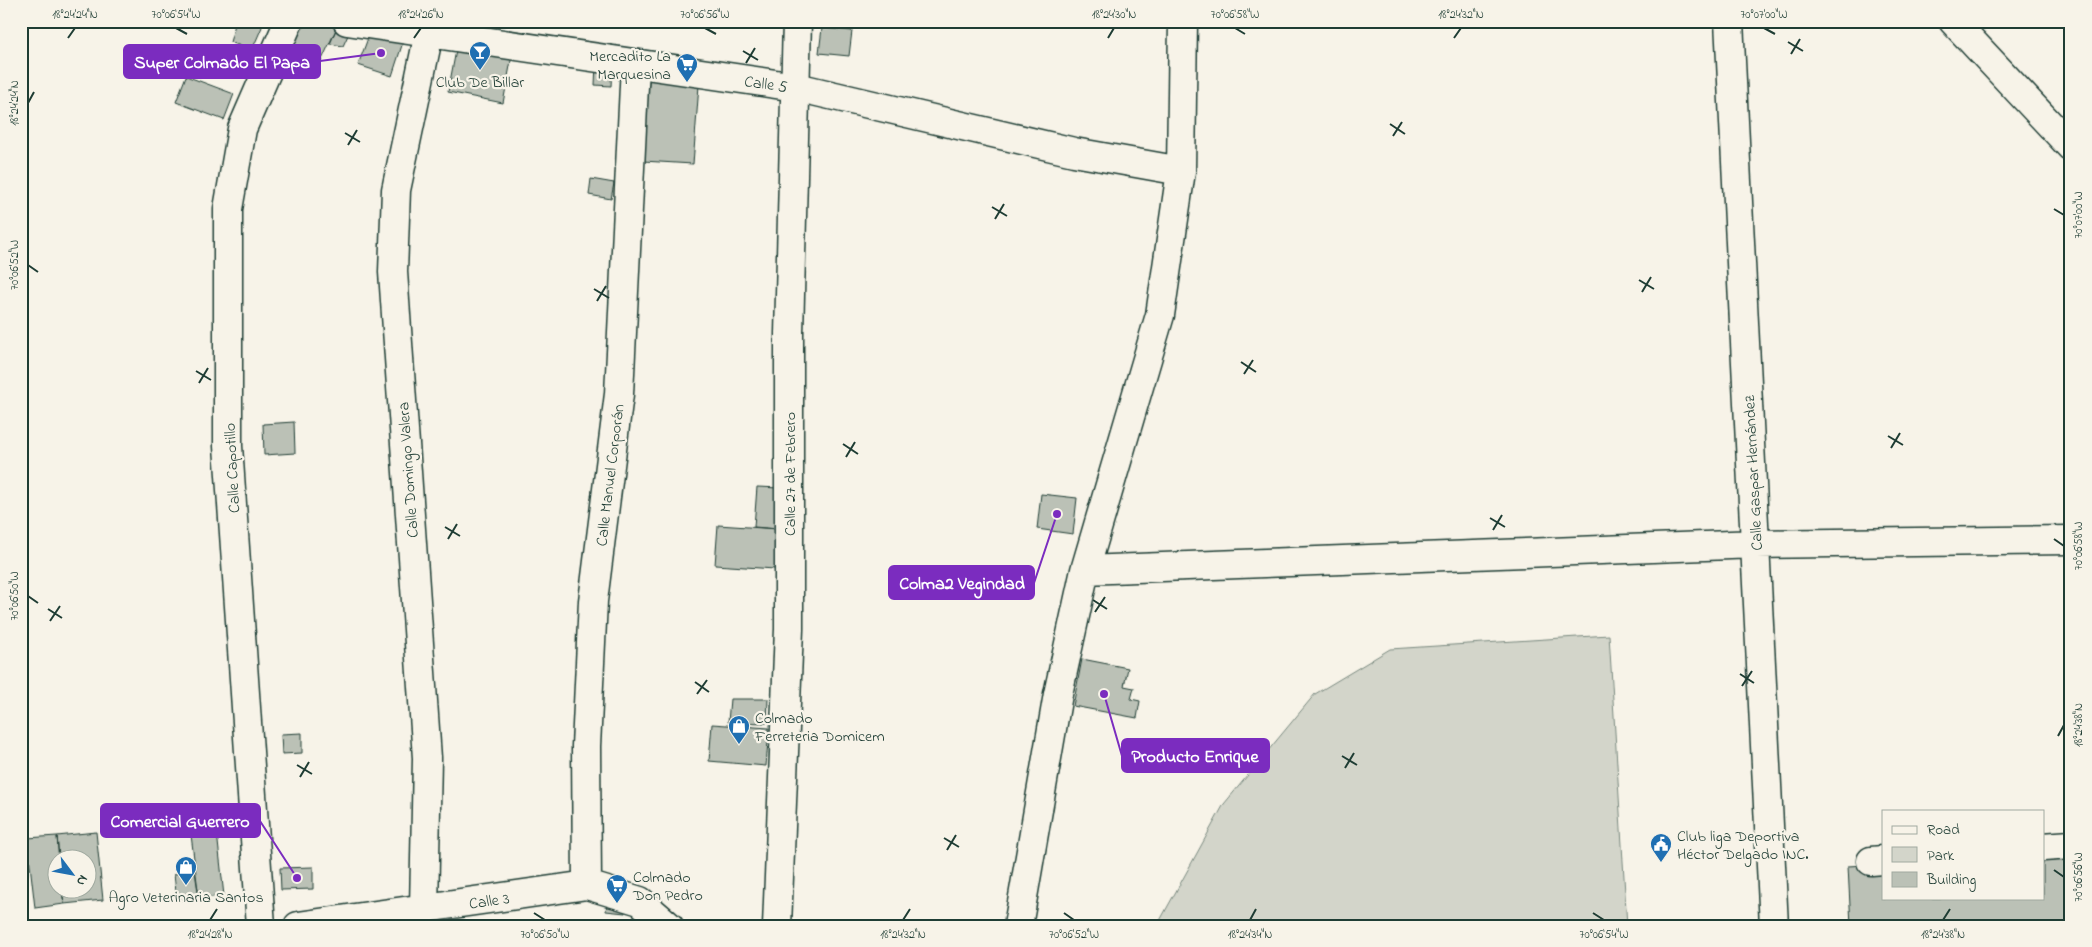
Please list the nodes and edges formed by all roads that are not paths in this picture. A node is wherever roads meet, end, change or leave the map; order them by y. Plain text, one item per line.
1 (289, 21) edge
2 (347, 21) edge
3 (797, 21) edge
4 (1183, 21) edge
5 (1729, 21) edge
6 (1953, 21) edge
7 (429, 33) junction
8 (635, 65) junction
9 (796, 87) junction
10 (2071, 147) edge
11 (1181, 172) junction
12 (2071, 540) edge
13 (1756, 544) junction
14 (1085, 570) junction
15 (2071, 845) edge
16 (2044, 847) edge
17 (587, 885) junction
18 (424, 909) junction
19 (261, 926) edge
20 (298, 926) edge
21 (669, 926) edge
22 (777, 926) edge
23 (1018, 926) edge
24 (1774, 926) edge

1 - 19 street, Calle Capotillo
2 - 7 street, Calle 5
3 - 9 street, Calle 27 de Febrero
4 - 11 street
5 - 13 street, Calle Gaspar Hernández
6 - 10 street
7 - 8 street, Calle 5
7 - 18 street, Calle Domingo Valera
8 - 9 street, Calle 5
8 - 17 street, Calle Manuel Corporán
9 - 11 street, Calle 5
9 - 22 street, Calle 27 de Febrero
11 - 14 street
12 - 13 street
13 - 14 street
13 - 24 street, Calle Gaspar Hernández
14 - 23 street
15 - 16 street
17 - 18 street, Calle 3
17 - 21 street, Calle 3
18 - 20 street, Calle 3

